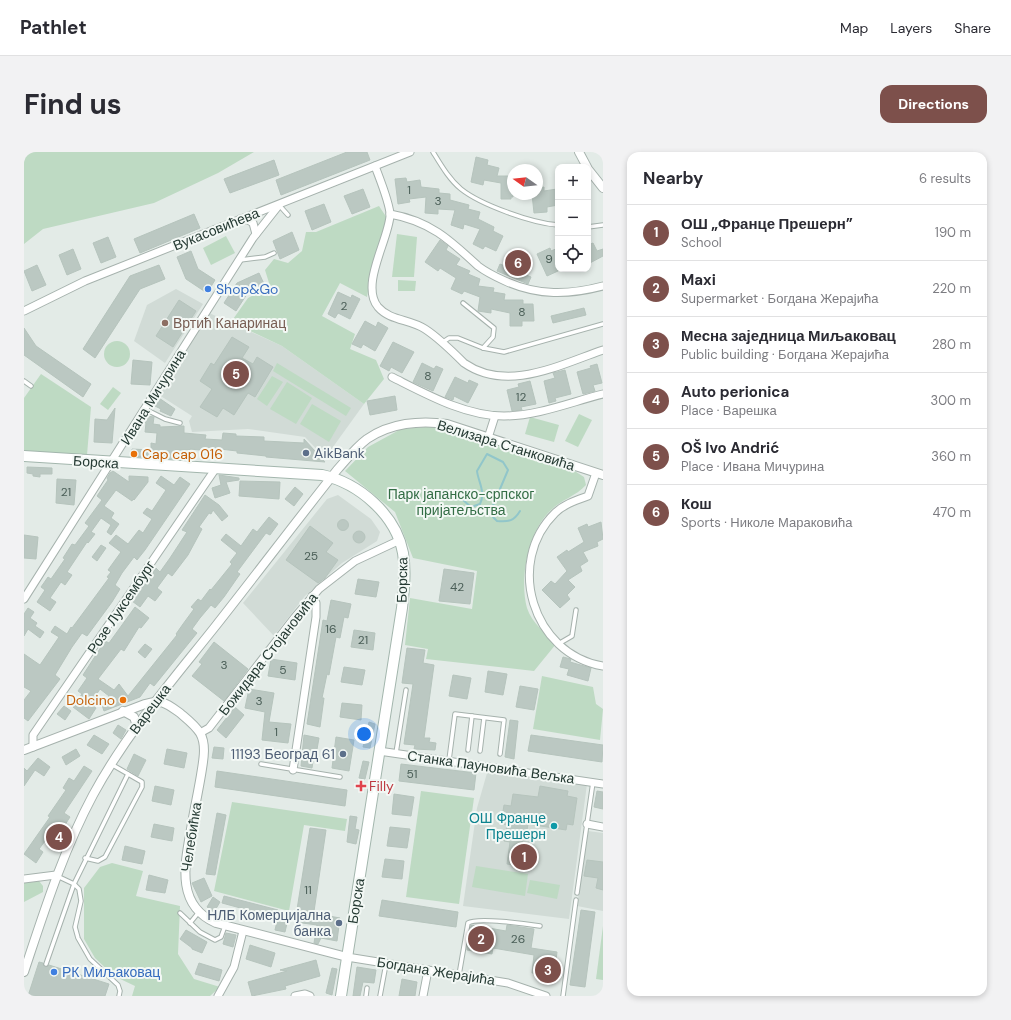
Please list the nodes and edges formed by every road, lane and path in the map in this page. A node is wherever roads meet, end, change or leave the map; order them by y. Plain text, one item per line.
1 (410, 152) edge
2 (433, 152) edge
3 (579, 152) edge
4 (585, 164) edge
5 (375, 166) junction
6 (591, 173) edge
7 (603, 188) edge
8 (279, 205) junction
9 (390, 214) junction
10 (288, 215) dead end
11 (239, 219) junction
12 (555, 224) edge
13 (603, 225) edge
14 (591, 227) edge
15 (256, 234) junction
16 (274, 253) dead end
17 (240, 260) junction
18 (603, 286) edge
19 (463, 303) dead end
20 (24, 311) edge
21 (603, 324) edge
22 (442, 342) junction
23 (483, 348) junction
24 (603, 350) edge
25 (392, 377) dead end
26 (24, 381) edge
27 (31, 386) dead end
28 (603, 394) edge
29 (145, 409) junction
30 (495, 416) junction
31 (180, 423) dead end
32 (488, 438) junction
33 (24, 456) edge
34 (111, 463) junction
35 (216, 468) junction
36 (600, 474) edge
37 (331, 477) junction
38 (400, 540) junction
39 (312, 596) junction
40 (24, 599) edge
41 (576, 610) dead end
42 (560, 643) junction
43 (603, 666) edge
44 (406, 690) dead end
45 (155, 701) junction
46 (123, 711) junction
47 (472, 716) junction
48 (484, 718) junction
49 (137, 726) junction
50 (200, 733) junction
51 (33, 747) junction
52 (24, 750) edge
53 (468, 750) dead end
54 (379, 751) junction
55 (480, 751) dead end
56 (396, 753) junction
57 (500, 754) dead end
58 (449, 760) junction
59 (111, 764) junction
60 (261, 764) dead end
61 (293, 770) junction
62 (128, 774) junction
63 (340, 777) dead end
64 (593, 782) junction
65 (603, 784) edge
66 (587, 824) junction
67 (603, 827) edge
68 (85, 858) junction
69 (56, 875) junction
70 (24, 879) edge
71 (74, 884) junction
72 (577, 893) dead end
73 (576, 900) dead end
74 (200, 912) junction
75 (180, 913) dead end
76 (190, 923) junction
77 (225, 926) junction
78 (540, 926) dead end
79 (244, 931) junction
80 (347, 957) junction
81 (46, 964) dead end
82 (386, 964) junction
83 (428, 970) junction
84 (24, 972) edge
85 (459, 975) junction
86 (367, 988) dead end
87 (219, 994) edge
88 (119, 996) edge
89 (228, 996) edge
90 (295, 996) edge
91 (310, 996) edge
92 (341, 996) edge
93 (366, 996) edge
94 (380, 996) edge
95 (424, 996) edge
96 (546, 996) edge
97 (563, 996) edge

1 - 5 street, Вукасовићева
2 - 12 lane
3 - 4 street
5 - 8 street, Вукасовићева
5 - 9 street
6 - 7 street
8 - 10 lane
8 - 11 street, Вукасовићева
8 - 15 street, Ивана Мичурина
9 - 18 street
9 - 22 street
11 - 15 street
11 - 20 street, Вукасовићева
13 - 14 lane
15 - 17 street, Ивана Мичурина
16 - 17 lane
17 - 29 street, Ивана Мичурина
19 - 23 lane
21 - 23 lane
22 - 23 lane
22 - 24 street
25 - 30 street
26 - 27 lane
28 - 30 street
29 - 31 lane
29 - 34 street, Ивана Мичурина
30 - 32 street
32 - 36 street, Велизара Станковића
32 - 37 street, Велизара Станковића
33 - 34 main road, Борска
34 - 35 main road, Борска
34 - 40 street, Ивана Мичурина
35 - 37 main road, Борска
35 - 51 street, Розе Луксембург
36 - 42 street
37 - 38 main road, Борска
37 - 45 street, Варешка
38 - 39 street, Божидара Стојановића
38 - 54 main road, Борска
39 - 50 street, Божидара Стојановића
39 - 61 street
41 - 42 lane
42 - 43 street
44 - 56 lane
45 - 46 street
45 - 49 street, Варешка
45 - 50 street
46 - 49 street
46 - 51 street
47 - 48 lane
47 - 53 lane
47 - 58 lane
48 - 55 lane
48 - 57 lane
49 - 59 street, Варешка
50 - 74 street, Челебићка
51 - 52 street
54 - 56 street, Станка Пауновића Вељка
54 - 80 main road, Борска
56 - 58 street, Станка Пауновића Вељка
58 - 64 street, Станка Пауновића Вељка
59 - 62 lane
59 - 69 street, Варешка
60 - 61 lane
61 - 63 lane
62 - 68 lane
62 - 68 lane
64 - 65 street, Станка Пауновића Вељка
64 - 66 lane
66 - 67 street
66 - 72 lane
68 - 71 lane
69 - 70 street
69 - 71 lane
69 - 84 street, Варешка
71 - 81 lane
71 - 88 lane
73 - 97 lane
74 - 76 lane
74 - 77 street, Челебићка
75 - 76 lane
76 - 77 lane
77 - 79 street, Челебићка
78 - 85 lane
79 - 80 street, Челебићка
79 - 87 street
80 - 82 street, Богдана Жерајића
80 - 92 main road, Борска
82 - 83 street, Богдана Жерајића
82 - 94 lane
83 - 85 street, Богдана Жерајића
83 - 95 street
85 - 96 street, Богдана Жерајића
86 - 93 lane
87 - 89 street
90 - 91 street

